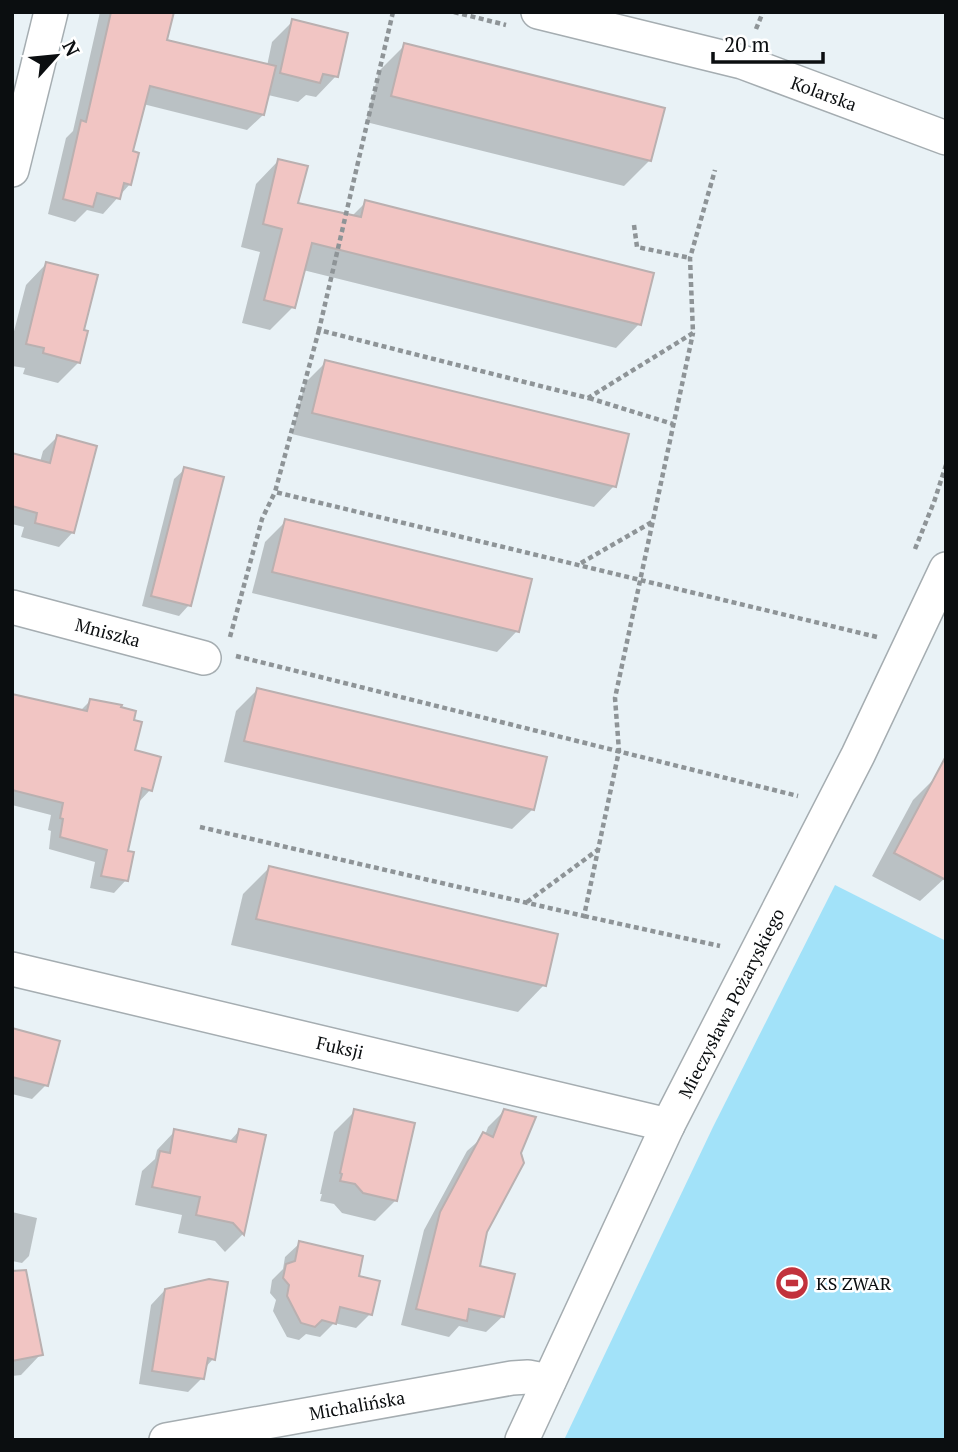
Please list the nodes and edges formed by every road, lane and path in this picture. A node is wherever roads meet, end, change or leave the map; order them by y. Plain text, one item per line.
1 (51, 12) edge
2 (393, 12) edge
3 (538, 12) edge
4 (946, 138) edge
5 (12, 170) edge
6 (715, 170) dead end
7 (634, 225) dead end
8 (690, 258) junction
9 (319, 330) junction
10 (693, 333) junction
11 (588, 398) junction
12 (673, 424) junction
13 (275, 492) junction
14 (653, 521) junction
15 (580, 564) junction
16 (946, 569) edge
17 (640, 581) junction
18 (12, 607) edge
19 (878, 637) dead end
20 (219, 650) junction
21 (619, 751) junction
22 (804, 798) dead end
23 (200, 827) dead end
24 (600, 848) junction
25 (526, 903) junction
26 (584, 916) junction
27 (733, 948) dead end
28 (12, 970) edge
29 (668, 1125) junction
30 (549, 1381) junction
31 (166, 1440) edge
32 (522, 1440) edge

1 - 5 street
2 - 9 path
3 - 4 street, Kolarska
6 - 8 path
7 - 8 path
8 - 10 path
9 - 11 path
9 - 13 path
10 - 11 path
10 - 12 path
11 - 12 path
12 - 14 path
13 - 15 path
13 - 20 path
14 - 15 path
14 - 17 path
15 - 17 path
16 - 29 street, Mieczysława Pożaryskiego
17 - 19 path
17 - 21 path
18 - 20 street, Mniszka
20 - 21 path
21 - 22 path
21 - 24 path
23 - 25 path
24 - 25 path
24 - 26 path
25 - 26 path
26 - 27 path
28 - 29 street, Fuksji
29 - 30 street, Mieczysława Pożaryskiego
30 - 31 street, Michalińska
30 - 32 street, Mieczysława Pożaryskiego

